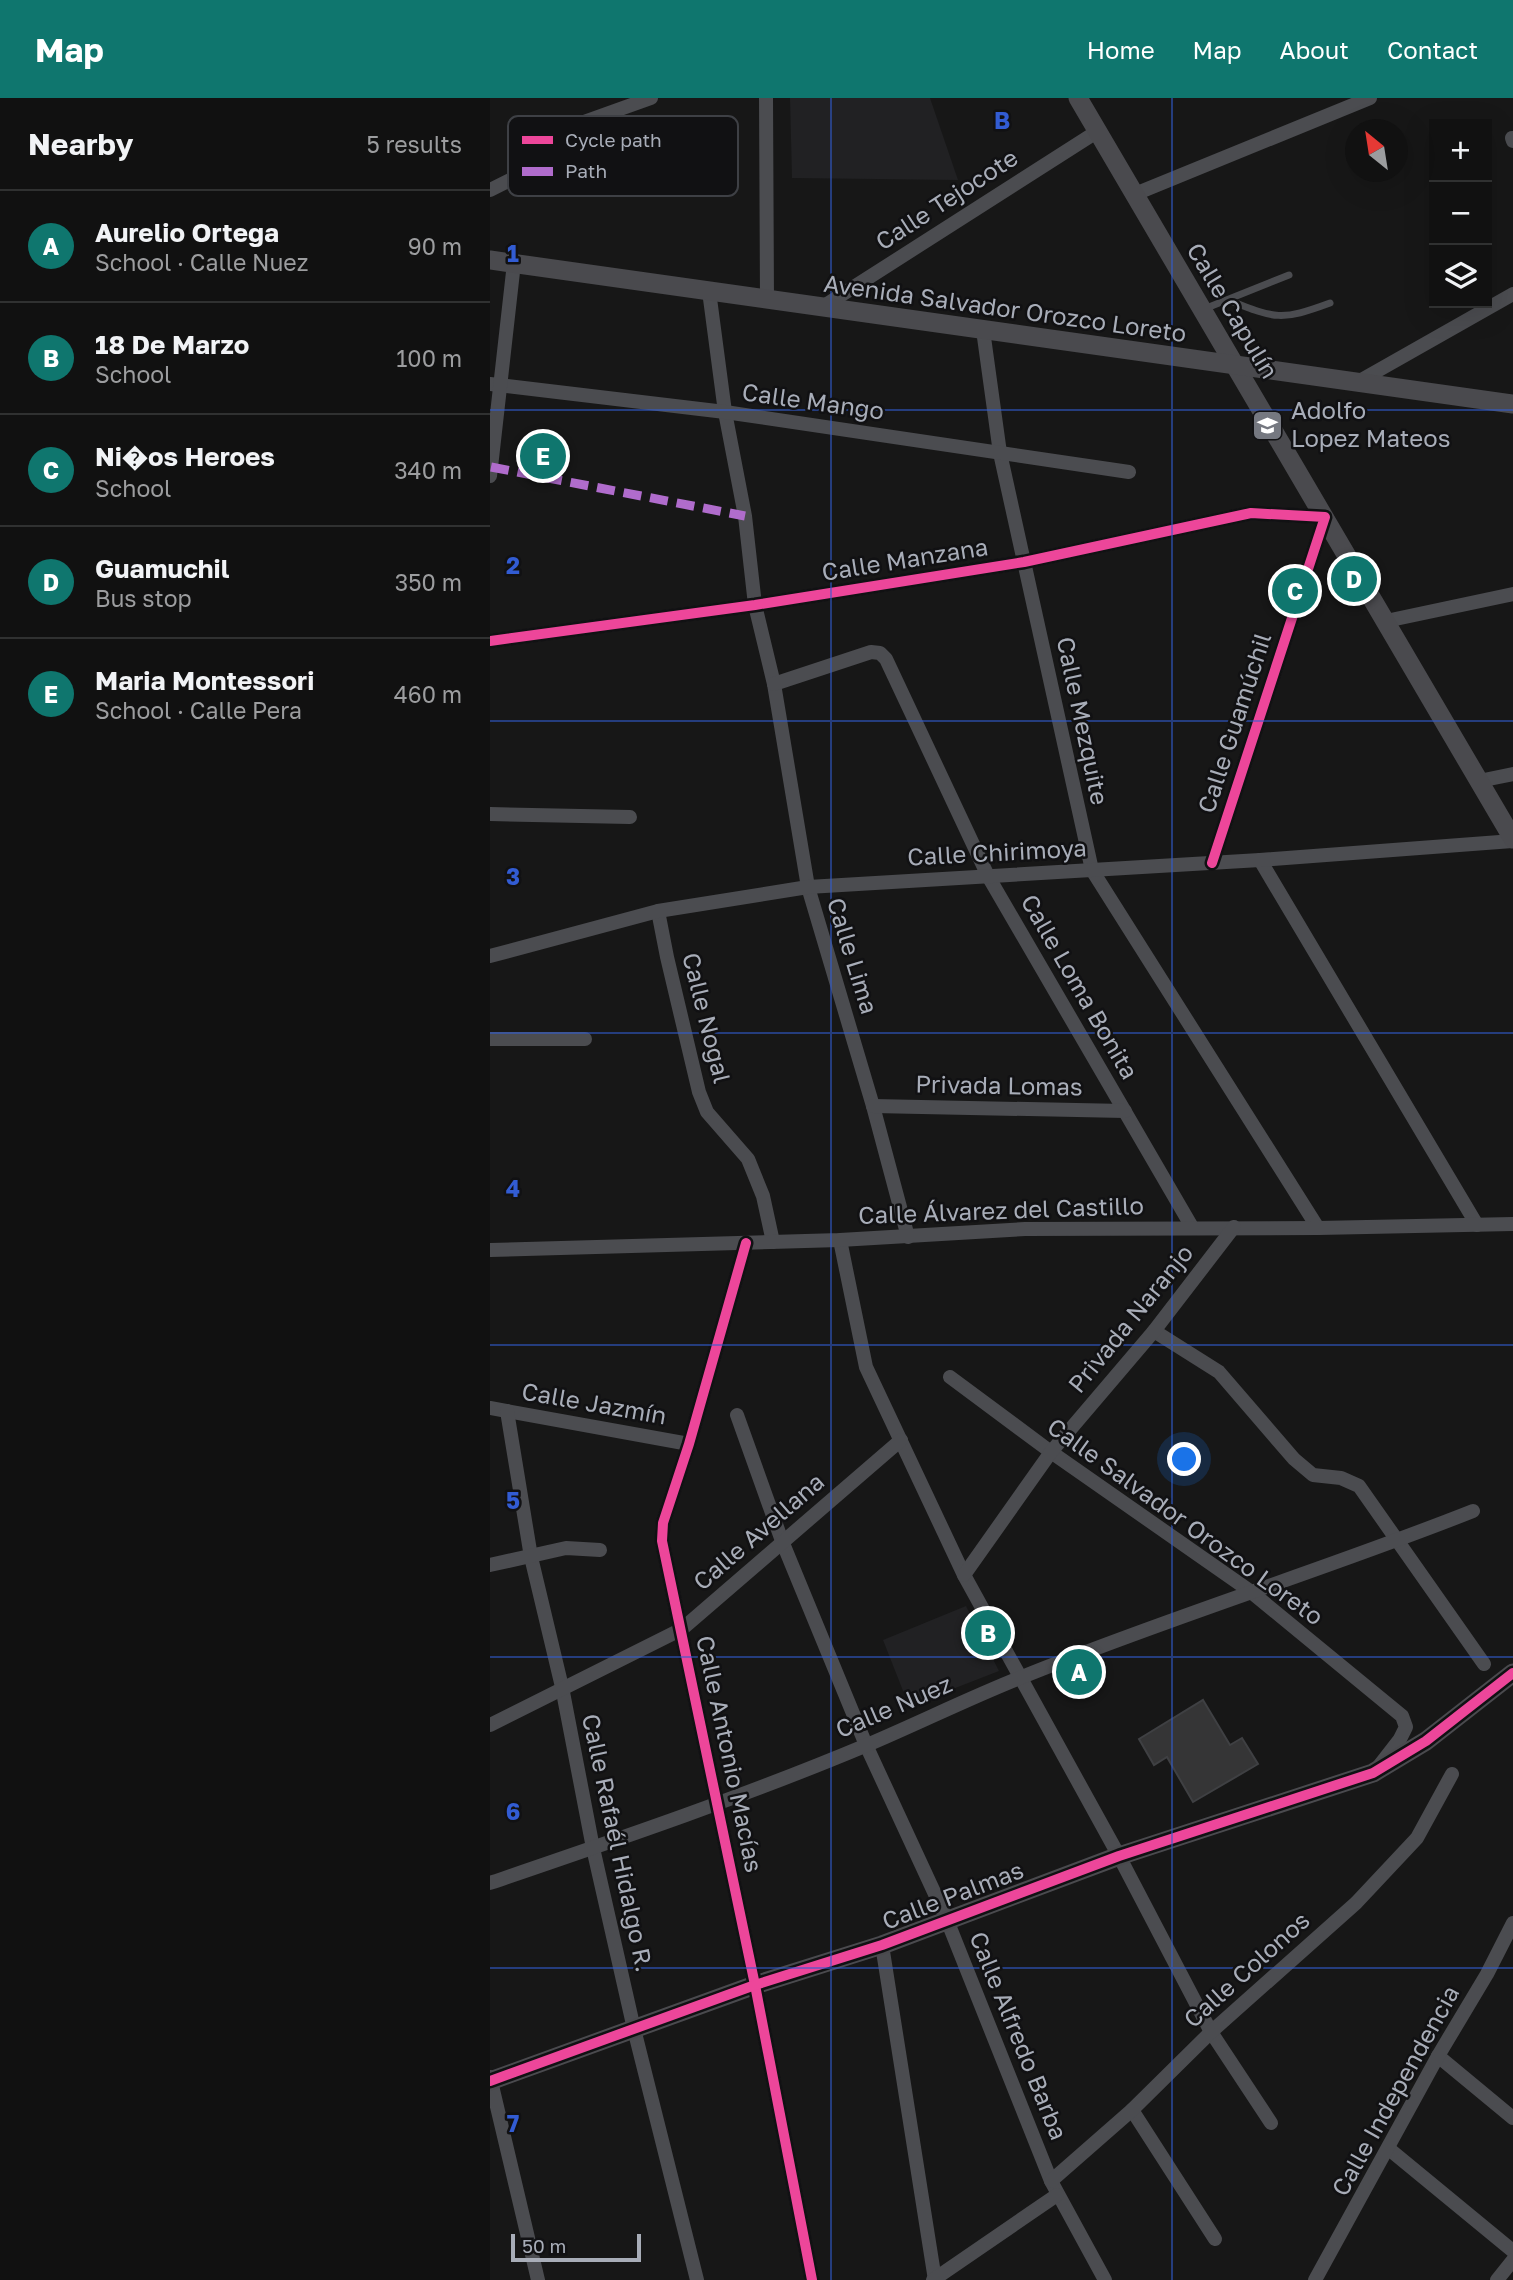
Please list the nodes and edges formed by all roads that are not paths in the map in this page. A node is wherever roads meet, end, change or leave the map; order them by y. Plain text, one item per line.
1 (651, 98) edge
2 (766, 98) edge
3 (1078, 98) edge
4 (1370, 98) edge
5 (601, 116) edge
6 (1098, 131) junction
7 (508, 181) edge
8 (490, 190) edge
9 (1135, 194) junction
10 (490, 260) edge
11 (514, 263) junction
12 (1289, 275) dead end
13 (709, 291) junction
14 (1513, 294) edge
15 (767, 300) junction
16 (1228, 300) junction
17 (1331, 303) dead end
18 (821, 308) junction
19 (1203, 309) junction
20 (983, 330) junction
21 (1237, 367) junction
22 (1355, 383) junction
23 (495, 384) edge
24 (1513, 404) edge
25 (725, 412) junction
26 (1000, 453) junction
27 (1129, 472) dead end
28 (490, 476) edge
29 (1325, 517) junction
30 (1024, 562) junction
31 (1513, 594) edge
32 (755, 605) junction
33 (1386, 621) junction
34 (490, 641) edge
35 (774, 684) junction
36 (1513, 774) edge
37 (1479, 781) junction
38 (490, 814) edge
39 (630, 817) dead end
40 (1513, 840) edge
41 (1260, 860) junction
42 (1212, 863) junction
43 (1092, 870) junction
44 (988, 876) junction
45 (808, 887) junction
46 (658, 911) junction
47 (490, 956) edge
48 (490, 1039) edge
49 (585, 1039) dead end
50 (873, 1106) junction
51 (1125, 1111) junction
52 (1513, 1224) edge
53 (1478, 1225) junction
54 (1192, 1227) junction
55 (1234, 1227) junction
56 (1318, 1228) junction
57 (908, 1237) junction
58 (840, 1240) junction
59 (773, 1242) junction
60 (746, 1243) junction
61 (490, 1250) edge
62 (1154, 1331) junction
63 (950, 1377) dead end
64 (490, 1408) edge
65 (507, 1411) junction
66 (737, 1415) dead end
67 (901, 1440) junction
68 (689, 1444) junction
69 (1051, 1452) junction
70 (1472, 1511) dead end
71 (782, 1541) junction
72 (1396, 1541) junction
73 (600, 1550) dead end
74 (531, 1557) junction
75 (490, 1565) edge
76 (964, 1575) junction
77 (1250, 1591) junction
78 (682, 1629) junction
79 (1484, 1664) dead end
80 (1513, 1673) edge
81 (1022, 1677) junction
82 (562, 1687) junction
83 (490, 1725) edge
84 (866, 1745) junction
85 (1373, 1773) junction
86 (1452, 1774) dead end
87 (718, 1804) junction
88 (593, 1848) junction
89 (1119, 1856) junction
90 (490, 1883) edge
91 (947, 1920) junction
92 (1513, 1923) edge
93 (882, 1945) junction
94 (755, 1985) junction
95 (634, 2029) junction
96 (1211, 2032) junction
97 (1438, 2056) junction
98 (490, 2080) edge
99 (1132, 2110) junction
100 (1513, 2118) edge
101 (1271, 2123) dead end
102 (1389, 2149) junction
103 (1051, 2181) junction
104 (1057, 2195) junction
105 (1216, 2239) dead end
106 (1513, 2251) edge
107 (1513, 2260) edge
108 (538, 2280) edge
109 (697, 2280) edge
110 (812, 2280) edge
111 (934, 2280) edge
112 (1105, 2280) edge
113 (1315, 2280) edge
114 (1497, 2280) edge

1 - 5 street
2 - 15 street
3 - 6 street, Calle Capulín
4 - 9 street
6 - 9 street, Calle Capulín
6 - 18 street, Calle Tejocote
7 - 8 street
9 - 19 street, Calle Capulín
10 - 11 street, Avenida Salvador Orozco Loreto
11 - 13 street, Avenida Salvador Orozco Loreto
11 - 23 street
12 - 16 lane
13 - 15 street, Avenida Salvador Orozco Loreto
13 - 25 street, Calle Lima
14 - 22 street
15 - 18 street, Avenida Salvador Orozco Loreto
16 - 17 lane
16 - 19 lane
18 - 20 street, Avenida Salvador Orozco Loreto
19 - 21 street, Calle Capulín
20 - 21 street, Avenida Salvador Orozco Loreto
20 - 26 street, Calle Mezquite
21 - 22 street, Avenida Salvador Orozco Loreto
21 - 29 street, Calle Capulín
22 - 24 street, Avenida Salvador Orozco Loreto
23 - 25 street, Calle Mango
23 - 28 street
25 - 26 street, Calle Mango
25 - 32 street, Calle Lima
26 - 27 street, Calle Mango
26 - 30 street, Calle Mezquite
29 - 30 street, Calle Manzana
29 - 33 street, Calle Capulín
29 - 42 street, Calle Guamúchil
30 - 32 street, Calle Manzana
30 - 43 street, Calle Mezquite
31 - 33 street
32 - 34 street, Calle Manzana
32 - 35 street, Calle Lima
33 - 37 street, Calle Capulín
35 - 44 street, Calle Loma Bonita
35 - 45 street, Calle Lima
36 - 37 street
37 - 40 street, Calle Capulín
38 - 39 street
40 - 41 street, Calle Chirimoya
41 - 42 street, Calle Chirimoya
41 - 53 street
42 - 43 street, Calle Chirimoya
43 - 44 street, Calle Chirimoya
43 - 56 street, Calle Mezquite
44 - 45 street, Calle Chirimoya
44 - 51 street, Calle Loma Bonita
45 - 46 street, Calle Chirimoya
45 - 50 street, Calle Lima
46 - 47 street, Calle Chirimoya
46 - 59 street, Calle Nogal
48 - 49 street
50 - 51 street, Privada Lomas
50 - 57 street, Calle Lima
51 - 54 street, Calle Loma Bonita
52 - 53 street, Calle Álvarez del Castillo
53 - 56 street, Calle Álvarez del Castillo
54 - 55 street, Calle Álvarez del Castillo
54 - 57 street, Calle Álvarez del Castillo
55 - 56 street, Calle Álvarez del Castillo
55 - 62 street, Privada Naranjo
57 - 58 street, Calle Álvarez del Castillo
58 - 59 street, Calle Álvarez del Castillo
58 - 67 street
59 - 60 street, Calle Álvarez del Castillo
60 - 61 street, Calle Álvarez del Castillo
60 - 68 street, Calle Antonio Macías
62 - 69 street, Privada Naranjo
62 - 72 street
63 - 69 street, Calle Salvador Orozco Loreto
64 - 65 street, Calle Jazmín
65 - 68 street, Calle Jazmín
65 - 74 street, Calle Rafaél Hidalgo R.
66 - 71 street, Calle Alfredo Barba
67 - 71 street, Calle Avellana
67 - 76 street
68 - 78 street, Calle Antonio Macías
69 - 76 street, Privada Naranjo
69 - 77 street, Calle Salvador Orozco Loreto
70 - 72 street, Calle Nuez
71 - 78 street, Calle Avellana
71 - 84 street, Calle Alfredo Barba
72 - 77 street, Calle Nuez
72 - 79 street
73 - 74 street
74 - 75 street
74 - 82 street, Calle Rafaél Hidalgo R.
76 - 81 street
77 - 81 street, Calle Nuez
77 - 85 street, Calle Salvador Orozco Loreto
78 - 82 street, Calle Avellana
78 - 87 street, Calle Antonio Macías
80 - 85 street, Calle Palmas
81 - 84 street, Calle Nuez
81 - 89 street
82 - 83 street, Calle Avellana
82 - 88 street, Calle Rafaél Hidalgo R.
84 - 87 street, Calle Nuez
84 - 91 street, Calle Alfredo Barba
85 - 89 street, Calle Palmas
86 - 96 street, Calle Colonos
87 - 88 street, Calle Nuez
87 - 94 street, Calle Antonio Macías
88 - 90 street, Calle Nuez
88 - 95 street, Calle Rafaél Hidalgo R.
89 - 91 street, Calle Palmas
89 - 96 street
91 - 93 street, Calle Palmas
91 - 103 street, Calle Alfredo Barba
92 - 97 street, Calle Independencia
93 - 94 street, Calle Palmas
93 - 111 street
94 - 95 street, Calle Palmas
94 - 110 street, Calle Antonio Macías
95 - 98 street, Calle Palmas
95 - 109 street, Calle Rafaél Hidalgo R.
96 - 99 street, Calle Colonos
96 - 101 street
97 - 100 street
97 - 102 street, Calle Independencia
98 - 108 street
99 - 103 street, Calle Colonos
99 - 105 street
102 - 106 street
102 - 113 street, Calle Independencia
103 - 104 street, Calle Alfredo Barba
104 - 111 street
104 - 112 street, Calle Alfredo Barba
107 - 114 street

